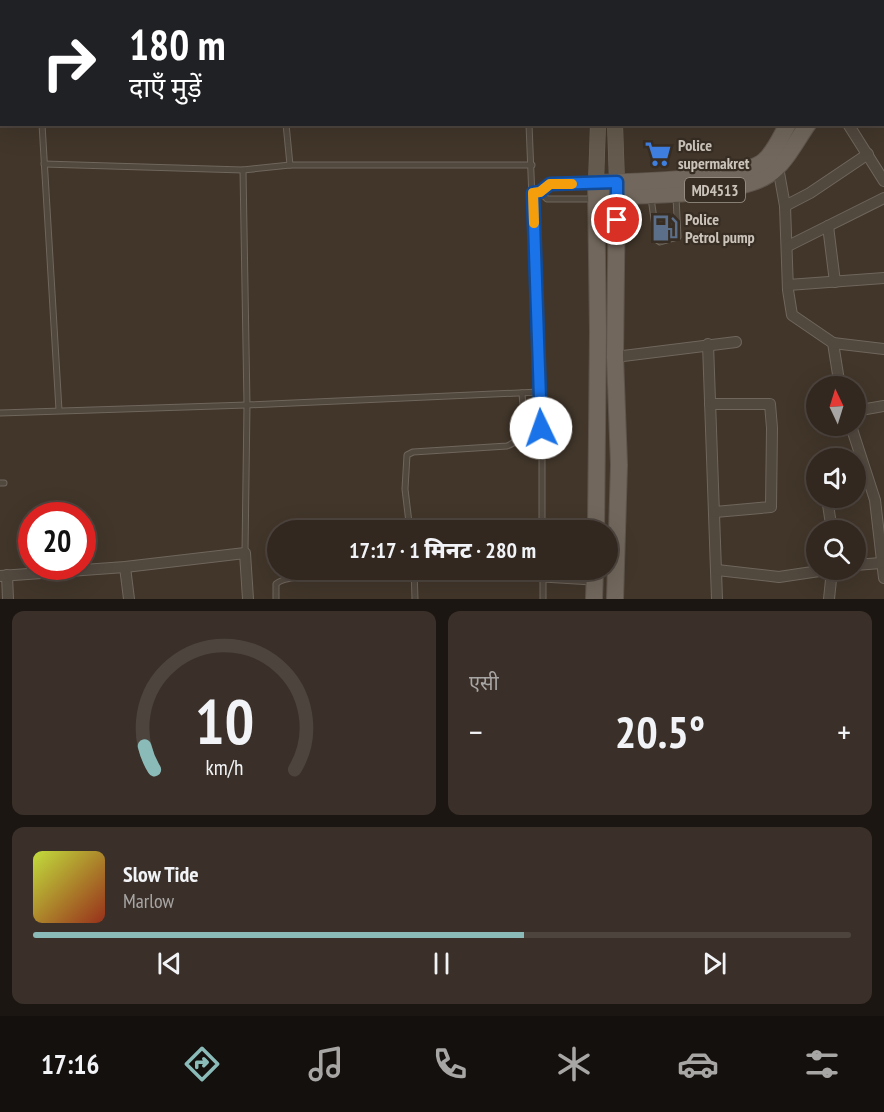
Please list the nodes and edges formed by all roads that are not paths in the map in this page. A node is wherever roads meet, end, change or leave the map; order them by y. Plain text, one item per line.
1 (42, 126) edge
2 (286, 126) edge
3 (529, 126) edge
4 (598, 126) edge
5 (615, 126) edge
6 (787, 126) edge
7 (806, 126) edge
8 (849, 126) edge
9 (868, 154) junction
10 (44, 164) junction
11 (290, 165) junction
12 (532, 165) junction
13 (778, 167) junction
14 (243, 170) junction
15 (884, 181) edge
16 (618, 189) junction
17 (596, 190) junction
18 (536, 193) junction
19 (675, 193) junction
20 (650, 195) junction
21 (884, 198) edge
22 (785, 206) junction
23 (828, 226) junction
24 (788, 246) junction
25 (884, 278) edge
26 (835, 282) junction
27 (788, 285) junction
28 (736, 342) dead end
29 (708, 344) junction
30 (833, 344) junction
31 (884, 349) edge
32 (615, 357) junction
33 (838, 376) edge
34 (539, 392) junction
35 (522, 393) junction
36 (710, 404) junction
37 (247, 405) junction
38 (884, 406) edge
39 (866, 409) edge
40 (59, 410) junction
41 (0, 413) edge
42 (854, 436) edge
43 (715, 512) junction
44 (881, 517) edge
45 (409, 520) edge
46 (542, 520) edge
47 (596, 520) edge
48 (881, 545) edge
49 (246, 553) junction
50 (881, 563) junction
51 (866, 564) edge
52 (125, 567) junction
53 (717, 570) junction
54 (806, 573) edge
55 (3, 575) edge
56 (884, 578) edge
57 (282, 580) edge
58 (415, 580) edge
59 (543, 580) edge
60 (553, 580) edge
61 (831, 580) edge
62 (594, 584) edge
63 (8, 599) edge
64 (129, 599) edge
65 (248, 599) edge
66 (276, 599) edge
67 (416, 599) edge
68 (543, 599) edge
69 (615, 599) edge
70 (717, 599) edge
71 (829, 599) edge

1 - 10 lane
2 - 11 lane
3 - 12 lane
4 - 17 main road
5 - 16 main road
6 - 16 main road, MD4513
7 - 13 main road, MD4513
8 - 9 street
9 - 15 street
9 - 22 street
10 - 14 lane
10 - 40 lane
11 - 12 lane
11 - 14 lane
12 - 18 lane
13 - 19 main road, MD4513
13 - 22 street
14 - 37 lane
16 - 17 main road, MD4513
16 - 20 main road, MD4513
16 - 32 main road
17 - 18 lane
17 - 18 lane
17 - 47 main road
18 - 34 lane
19 - 20 main road, MD4513
19 - 20 lane
21 - 23 street
22 - 24 street
23 - 24 street
23 - 26 street
24 - 27 street
25 - 26 street
26 - 27 street
27 - 30 street
28 - 29 street
29 - 32 street
29 - 36 street
30 - 31 street
30 - 33 street
32 - 69 main road
34 - 35 lane
34 - 46 lane
35 - 37 lane
35 - 45 lane
36 - 43 street
36 - 43 street
37 - 40 lane
37 - 49 lane
38 - 39 street
40 - 41 lane
42 - 44 street
43 - 53 street
44 - 48 street
48 - 50 street
49 - 52 street
49 - 65 street
50 - 51 street
50 - 56 street
52 - 55 street
52 - 64 street
53 - 54 street
53 - 70 street
55 - 63 street
57 - 66 lane
58 - 67 lane
59 - 68 lane
60 - 62 lane
61 - 71 street

